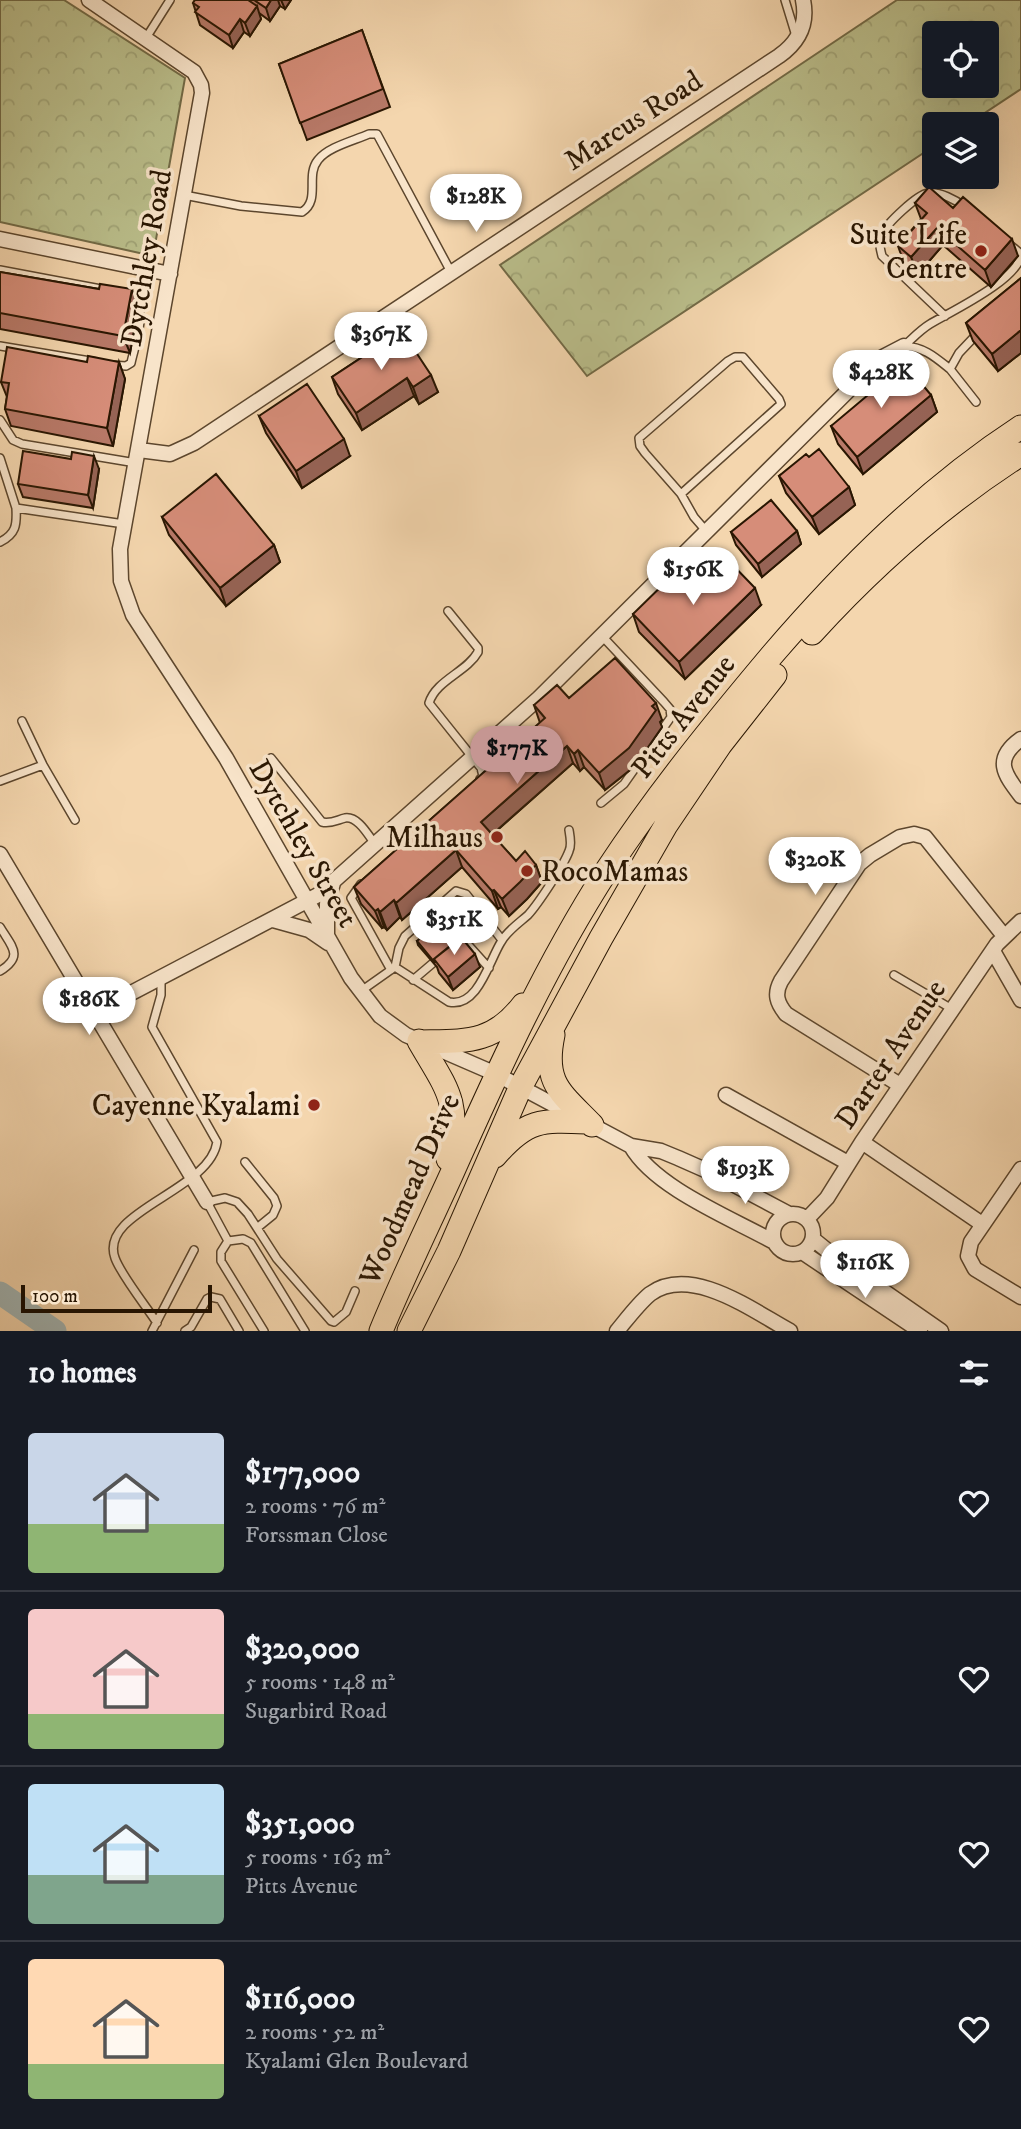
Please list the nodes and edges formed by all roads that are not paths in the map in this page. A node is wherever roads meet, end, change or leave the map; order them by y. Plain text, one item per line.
1 (89, 0) edge
2 (170, 0) edge
3 (785, 0) edge
4 (803, 0) edge
5 (146, 38) junction
6 (797, 40) junction
7 (184, 195) junction
8 (969, 211) edge
9 (1000, 237) edge
10 (0, 239) edge
11 (0, 270) edge
12 (451, 272) junction
13 (170, 274) junction
14 (945, 316) junction
15 (980, 331) edge
16 (0, 346) edge
17 (904, 346) junction
18 (950, 369) junction
19 (976, 402) dead end
20 (0, 421) edge
21 (1021, 427) edge
22 (1021, 454) edge
23 (137, 457) junction
24 (0, 458) edge
25 (681, 494) junction
26 (16, 508) junction
27 (125, 524) junction
28 (707, 532) junction
29 (0, 542) edge
30 (121, 581) joint
31 (448, 611) dead end
32 (602, 636) junction
33 (622, 658) junction
34 (612, 667) edge
35 (22, 721) dead end
36 (500, 732) junction
37 (533, 736) edge
38 (1021, 738) edge
39 (472, 757) junction
40 (271, 758) dead end
41 (43, 765) junction
42 (0, 781) edge
43 (473, 786) edge
44 (1021, 796) edge
45 (601, 803) dead end
46 (75, 820) dead end
47 (569, 830) dead end
48 (375, 844) junction
49 (0, 854) edge
50 (366, 880) edge
51 (334, 882) junction
52 (307, 902) junction
53 (434, 908) junction
54 (273, 920) junction
55 (1021, 921) edge
56 (0, 927) edge
57 (1004, 936) junction
58 (462, 938) junction
59 (502, 940) junction
60 (330, 942) junction
61 (452, 946) edge
62 (993, 951) junction
63 (433, 962) edge
64 (489, 968) junction
65 (393, 969) junction
66 (0, 971) edge
67 (548, 972) junction
68 (894, 975) dead end
69 (161, 978) junction
70 (413, 980) junction
71 (360, 991) junction
72 (1021, 1000) edge
73 (953, 1009) junction
74 (94, 1012) junction
75 (557, 1018) junction
76 (420, 1042) junction
77 (496, 1074) junction
78 (900, 1085) junction
79 (521, 1086) junction
80 (726, 1095) dead end
81 (590, 1123) junction
82 (862, 1142) junction
83 (631, 1146) junction
84 (245, 1163) dead end
85 (848, 1163) junction
86 (485, 1167) junction
87 (1021, 1169) edge
88 (193, 1179) junction
89 (207, 1202) junction
90 (436, 1209) junction
91 (789, 1214) junction
92 (807, 1219) junction
93 (982, 1224) junction
94 (257, 1228) junction
95 (813, 1239) junction
96 (228, 1241) junction
97 (774, 1242) junction
98 (194, 1250) dead end
99 (802, 1252) junction
100 (355, 1291) dead end
101 (1021, 1297) edge
102 (157, 1322) junction
103 (190, 1330) edge
104 (152, 1331) edge
105 (239, 1331) edge
106 (264, 1331) edge
107 (304, 1331) edge
108 (381, 1331) edge
109 (409, 1331) edge
110 (617, 1331) edge
111 (790, 1331) edge
112 (920, 1331) edge
113 (941, 1331) edge

1 - 5 street, Dytchley Road
2 - 5 lane
3 - 6 lane
4 - 6 street
5 - 7 street, Dytchley Road
6 - 12 street, Marcus Road
7 - 12 lane
7 - 13 street, Dytchley Road
8 - 14 lane
9 - 14 lane
10 - 13 street
11 - 16 lane
12 - 23 street, Marcus Road
13 - 23 street, Dytchley Road
14 - 17 lane
15 - 18 lane
17 - 18 lane
17 - 28 street
18 - 19 lane
20 - 23 lane
21 - 67 main road, Pitts Avenue
22 - 75 main road, Pitts Avenue
23 - 27 street, Dytchley Road
24 - 26 lane
25 - 25 lane
25 - 28 lane
26 - 27 lane
26 - 29 lane
27 - 30 street, Dytchley Road
28 - 32 street
30 - 52 street, Dytchley Street
31 - 39 lane
32 - 33 lane
32 - 36 street
33 - 34 lane
33 - 45 lane
35 - 41 lane
36 - 37 lane
36 - 39 street
38 - 44 street
39 - 43 lane
39 - 48 street
40 - 48 lane
41 - 42 lane
41 - 46 lane
47 - 59 lane
48 - 51 street
49 - 74 street
50 - 65 lane
51 - 52 street
51 - 60 street
52 - 54 street
52 - 60 street, Dytchley Street
53 - 58 lane
53 - 59 lane
53 - 65 lane
54 - 60 street
54 - 69 street
55 - 57 street, Darter Avenue
56 - 66 lane
57 - 62 street, Darter Avenue
57 - 78 street
58 - 61 lane
58 - 64 lane
59 - 64 lane
60 - 71 street, Dytchley Street
62 - 72 street
62 - 73 street, Darter Avenue
63 - 70 lane
64 - 70 lane
65 - 70 lane
65 - 71 lane
67 - 76 main road
67 - 77 main road, Pitts Avenue
68 - 73 lane
69 - 74 street
69 - 88 lane
71 - 76 street, Dytchley Street
73 - 78 street, Darter Avenue
74 - 88 street
75 - 79 main road, Pitts Avenue
75 - 81 main road
76 - 77 street, Dytchley Street
76 - 90 main road
77 - 79 street, Dytchley Street
77 - 90 main road, Woodmead Drive
78 - 82 street, Darter Avenue
79 - 81 street, Dytchley Street
79 - 86 main road, Woodmead Drive
80 - 85 street
81 - 83 street, Dytchley Street
81 - 86 main road
82 - 85 street, Darter Avenue
82 - 93 street
83 - 91 street
83 - 97 street
84 - 94 lane
85 - 92 street, Darter Avenue
86 - 109 main road, Woodmead Drive
87 - 93 street
88 - 89 street
88 - 102 lane
89 - 94 lane
89 - 96 lane
90 - 108 main road, Woodmead Drive
91 - 92 street
91 - 97 street
92 - 95 street
93 - 101 street
94 - 100 lane
95 - 99 street
95 - 113 street
96 - 106 lane
96 - 107 lane
97 - 99 street
98 - 102 lane
99 - 112 street
102 - 104 lane
103 - 105 lane
110 - 111 street

